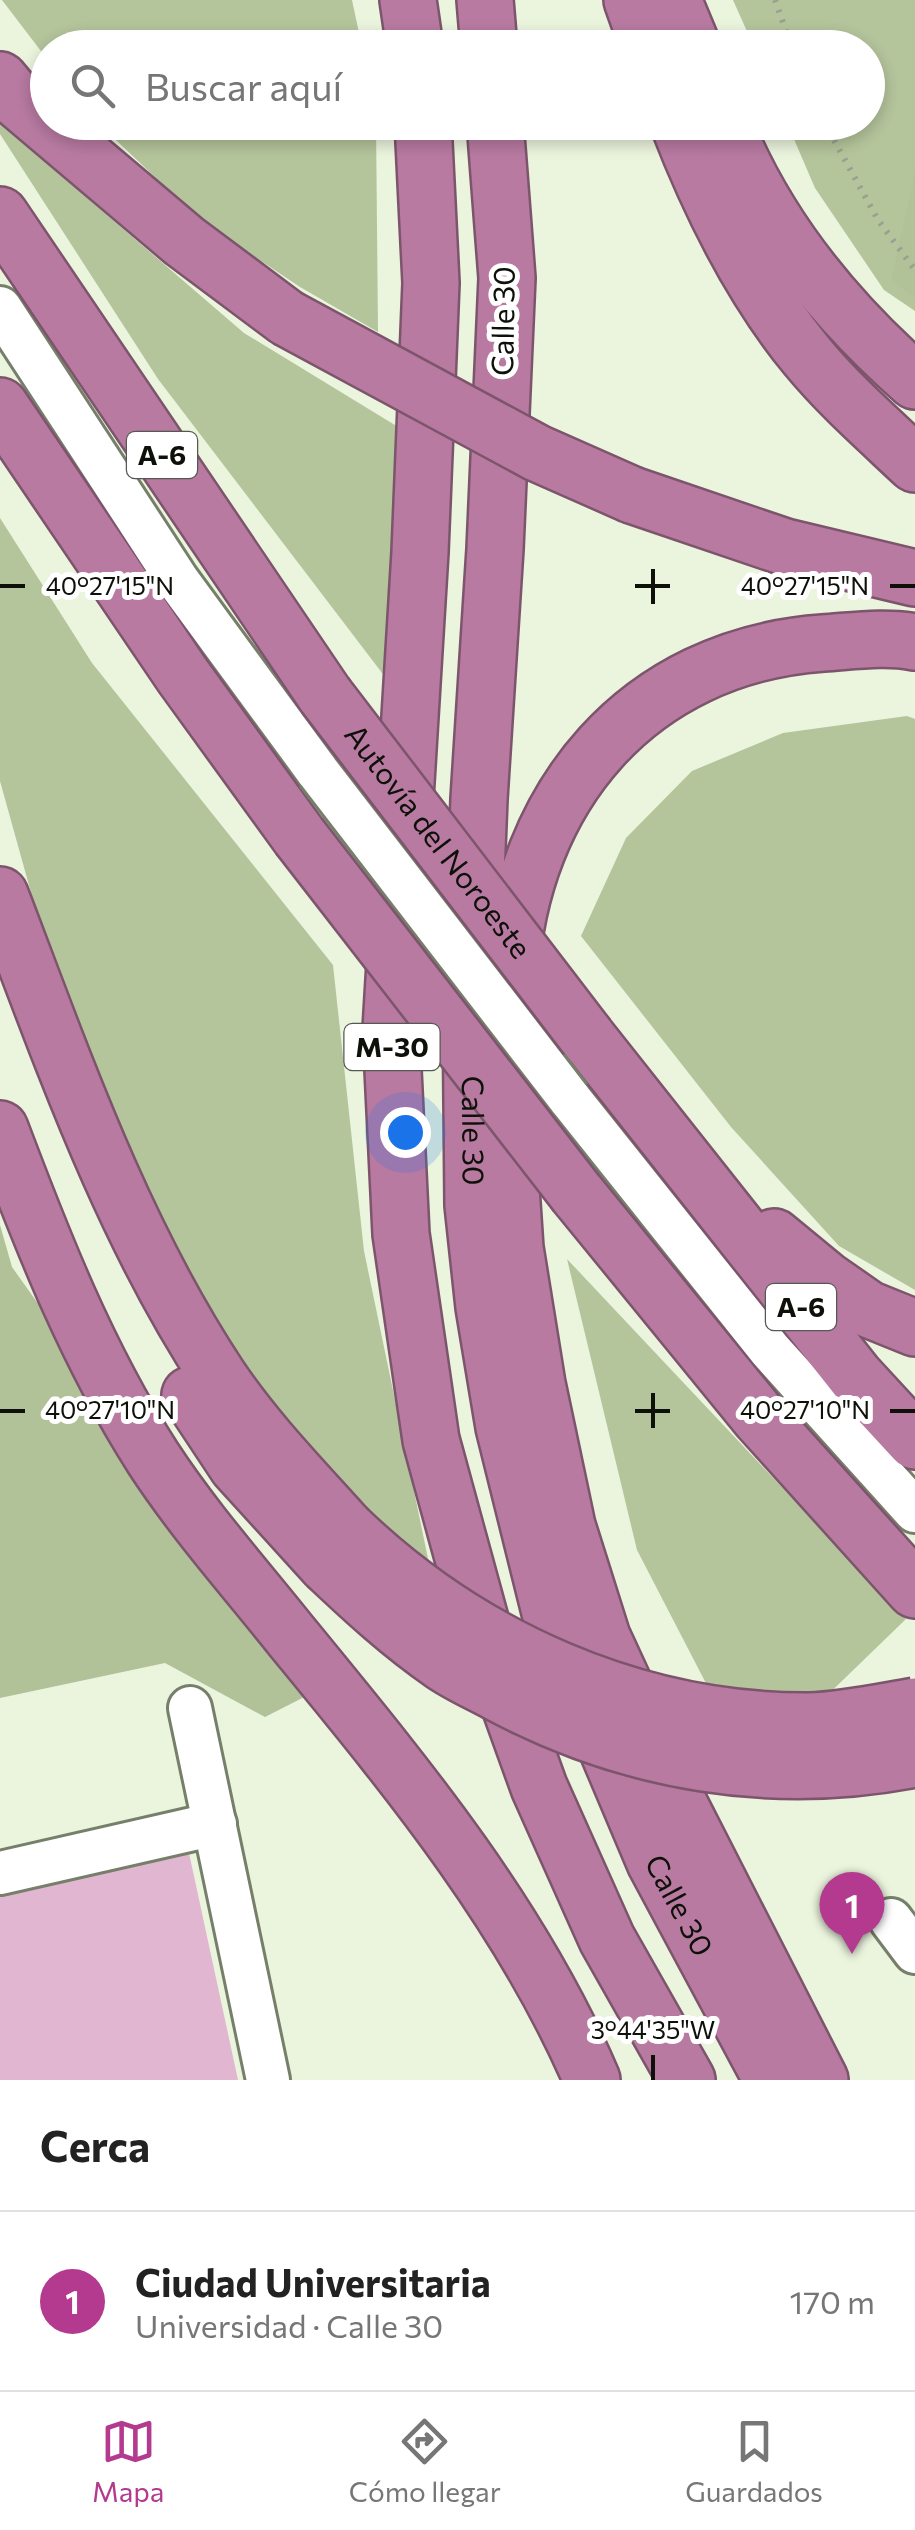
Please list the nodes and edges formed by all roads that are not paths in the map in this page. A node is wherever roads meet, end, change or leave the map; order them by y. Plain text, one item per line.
1 (408, 0) edge
2 (485, 0) edge
3 (632, 0) edge
4 (673, 0) edge
5 (412, 30) edge
6 (488, 30) edge
7 (643, 30) edge
8 (686, 30) edge
9 (0, 37) edge
10 (30, 76) edge
11 (0, 80) edge
12 (30, 111) edge
13 (65, 140) edge
14 (78, 140) edge
15 (424, 140) edge
16 (496, 140) edge
17 (685, 140) edge
18 (731, 140) edge
19 (100, 169) junction
20 (0, 214) edge
21 (0, 308) edge
22 (915, 381) edge
23 (0, 406) edge
24 (915, 464) edge
25 (915, 578) edge
26 (915, 642) edge
27 (915, 671) edge
28 (0, 895) edge
29 (0, 952) edge
30 (0, 1129) edge
31 (691, 1168) junction
32 (915, 1328) edge
33 (915, 1441) edge
34 (915, 1512) edge
35 (337, 1547) junction
36 (915, 1590) edge
37 (602, 1636) junction
38 (915, 1706) edge
39 (190, 1708) dead end
40 (915, 1759) edge
41 (215, 1824) junction
42 (0, 1873) edge
43 (607, 1938) junction
44 (268, 2080) edge
45 (592, 2080) edge
46 (660, 2080) edge
47 (686, 2080) edge
48 (772, 2080) edge
49 (820, 2080) edge

1 - 5 highway
2 - 6 highway
3 - 7 highway
4 - 8 highway
9 - 10 highway
11 - 12 highway
13 - 19 highway
14 - 19 highway
15 - 43 highway, M-30
16 - 48 highway, Calle 30 / M-30
17 - 24 highway
18 - 22 highway
19 - 25 highway, bridge
20 - 31 highway, Autovía del Noroeste / A-6, bridge
21 - 34 lane, bridge
23 - 36 highway, bridge
26 - 37 highway
27 - 37 highway
28 - 35 highway
29 - 35 highway
30 - 45 highway
31 - 32 highway
31 - 33 highway, Autovía del Noroeste / A-6
35 - 38 highway, bridge
35 - 40 highway, bridge
37 - 49 highway
39 - 41 lane
41 - 42 lane
41 - 44 lane
43 - 46 highway
43 - 47 highway, M-30

